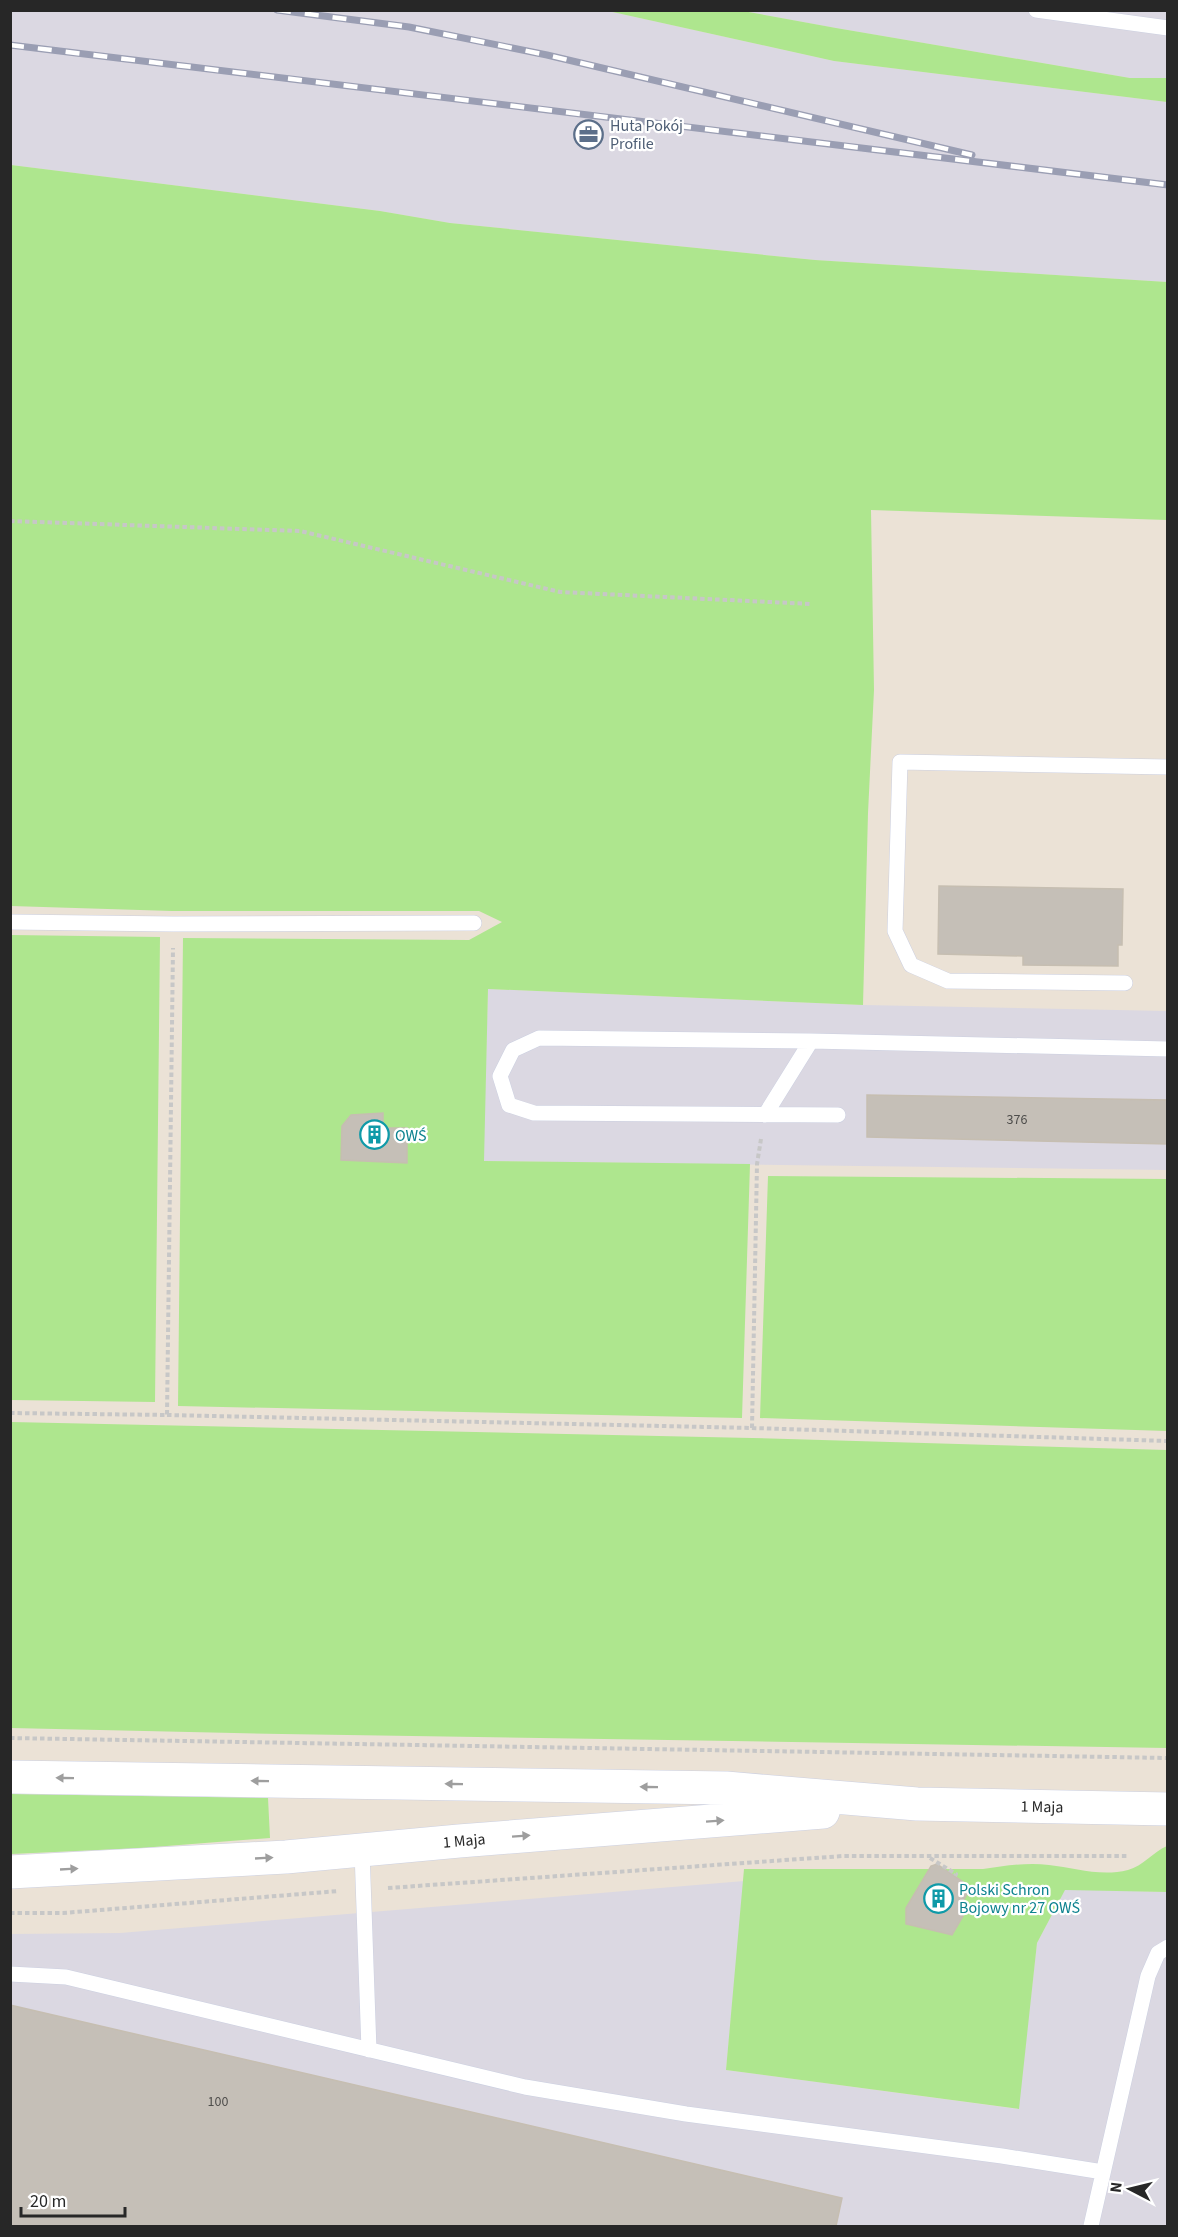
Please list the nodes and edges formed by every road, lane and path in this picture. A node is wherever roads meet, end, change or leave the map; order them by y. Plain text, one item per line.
1 (1036, 10) edge
2 (1090, 14) edge
3 (1167, 28) edge
4 (10, 521) edge
5 (813, 604) dead end
6 (1167, 767) edge
7 (10, 922) edge
8 (474, 923) dead end
9 (173, 924) junction
10 (1125, 983) dead end
11 (811, 1041) junction
12 (1167, 1049) edge
13 (765, 1115) junction
14 (838, 1115) dead end
15 (756, 1164) dead end
16 (10, 1413) edge
17 (167, 1415) junction
18 (752, 1428) junction
19 (1167, 1441) edge
20 (10, 1738) edge
21 (285, 1743) junction
22 (1167, 1758) edge
23 (10, 1777) edge
24 (284, 1781) junction
25 (917, 1804) junction
26 (1167, 1809) edge
27 (362, 1851) junction
28 (928, 1856) junction
29 (1129, 1856) dead end
30 (286, 1857) junction
31 (10, 1872) edge
32 (955, 1876) dead end
33 (363, 1890) junction
34 (289, 1895) junction
35 (10, 1913) edge
36 (1167, 1947) edge
37 (10, 1974) edge
38 (369, 2050) junction
39 (1104, 2172) junction
40 (1091, 2226) edge

1 - 2 lane
2 - 3 lane
4 - 5 path
6 - 10 lane
7 - 9 lane
8 - 9 lane
9 - 17 path
11 - 12 lane
11 - 13 lane
11 - 13 lane
13 - 14 lane
15 - 18 path
16 - 17 path
17 - 18 path
18 - 19 path
20 - 21 path
21 - 22 path
21 - 24 path
24 -> 23 street, 1 Maja
25 -> 24 street, 1 Maja
25 - 26 street, 1 Maja
27 -> 25 street, 1 Maja
27 - 30 street, 1 Maja
27 - 33 lane
28 - 29 path
28 - 32 path
28 - 33 path
31 -> 30 street, 1 Maja
30 - 34 path
33 - 34 path
33 - 38 lane
34 - 35 path
36 - 39 lane
37 - 38 lane
38 - 39 lane
39 - 40 lane

